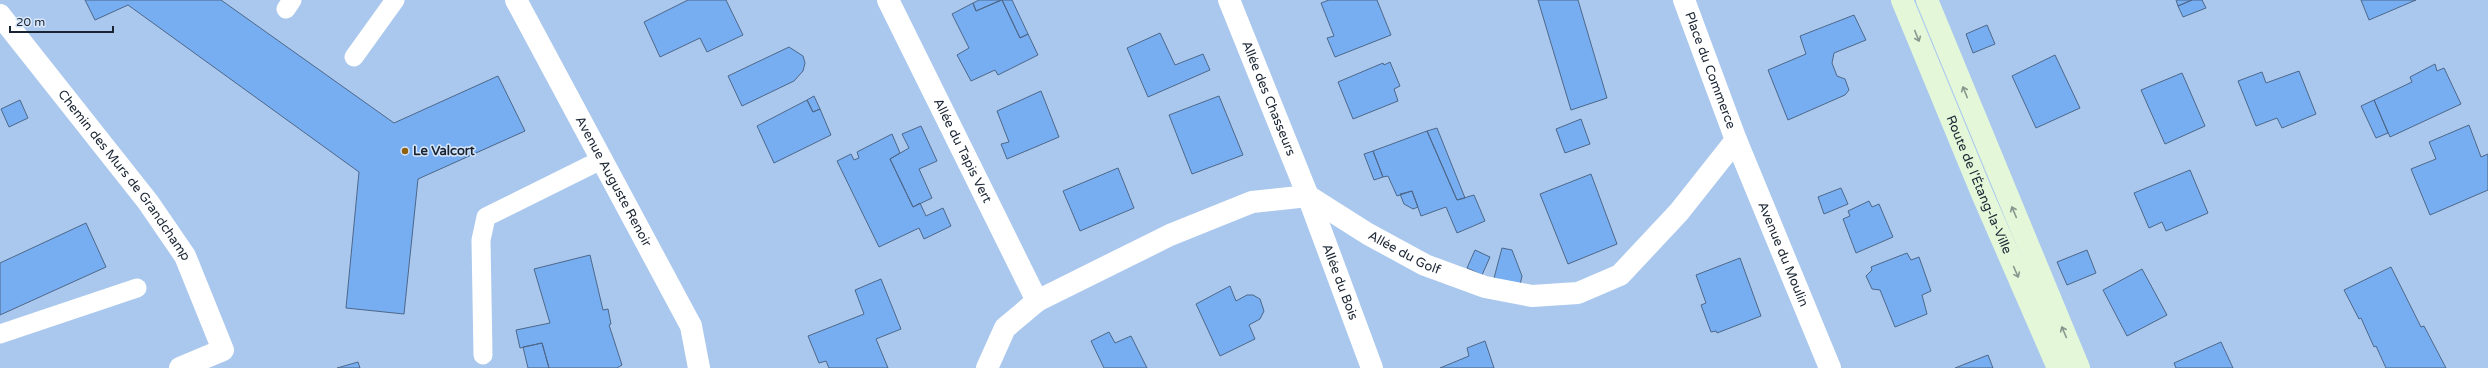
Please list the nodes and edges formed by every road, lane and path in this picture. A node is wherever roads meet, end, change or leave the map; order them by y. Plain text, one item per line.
1 (516, 0) edge
2 (888, 0) edge
3 (1229, 0) edge
4 (1684, 0) edge
5 (1902, 0) edge
6 (1928, 0) edge
7 (389, 2) edge
8 (0, 15) edge
9 (354, 57) dead end
10 (1736, 140) junction
11 (603, 159) junction
12 (1308, 196) junction
13 (137, 288) dead end
14 (1037, 301) junction
15 (0, 334) edge
16 (483, 355) dead end
17 (180, 368) edge
18 (699, 368) edge
19 (987, 368) edge
20 (1372, 368) edge
21 (1830, 368) edge
22 (2058, 368) edge
23 (2079, 368) edge

1 - 11 street, Avenue Auguste Renoir
2 - 14 street, Allée du Tapis Vert
3 - 12 street, Allée des Chasseurs
4 - 10 street, Place du Commerce
5 -> 22 street, Route de l'Étang-la-Ville
23 -> 6 street, Route de l'Étang-la-Ville
7 - 9 lane
8 - 17 street, Chemin des Murs de Grandchamp
10 - 12 street, Allée du Golf
10 - 21 street, Avenue du Moulin
11 - 16 lane
11 - 18 street, Avenue Auguste Renoir
12 - 14 street
12 - 20 street, Allée du Bois
13 - 15 lane
14 - 19 street

